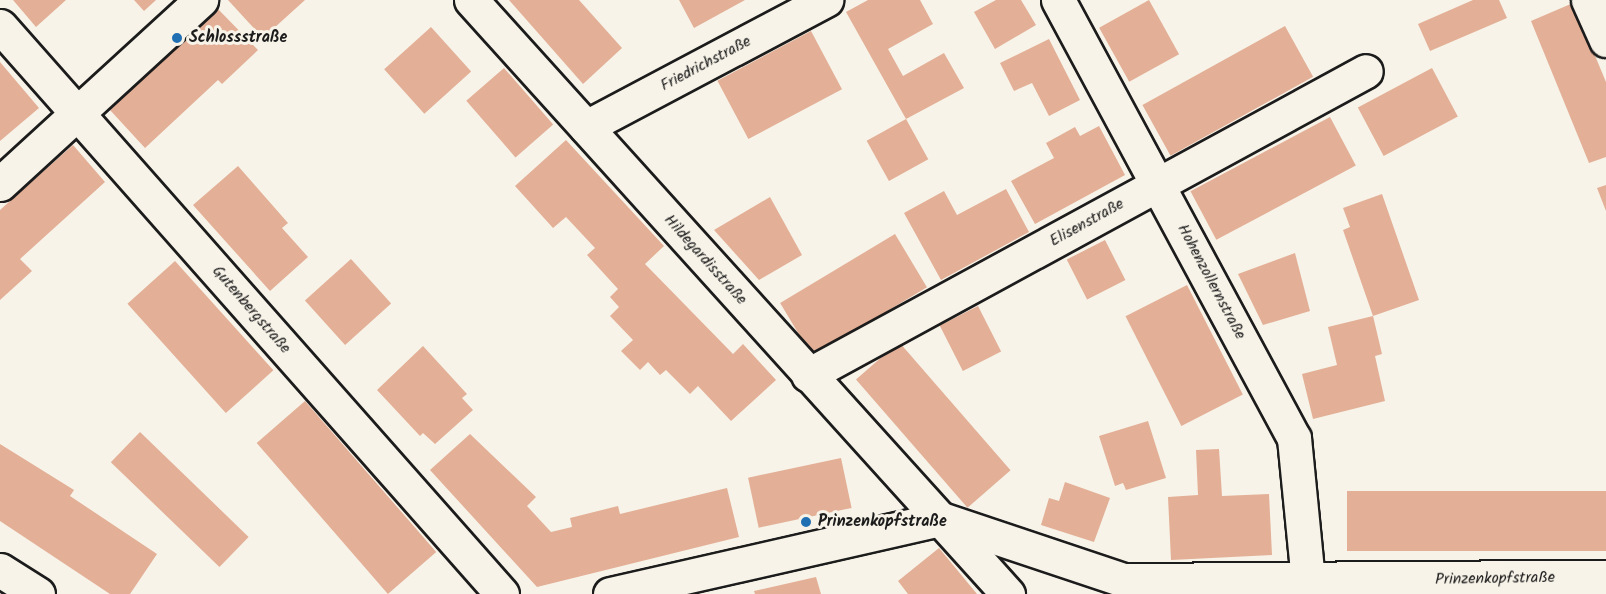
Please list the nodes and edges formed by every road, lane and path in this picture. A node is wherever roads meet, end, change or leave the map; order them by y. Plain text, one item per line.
1 (201, 0) edge
2 (471, 0) edge
3 (826, 0) edge
4 (1058, 0) edge
5 (1588, 0) edge
6 (0, 26) edge
7 (1606, 40) edge
8 (1366, 71) dead end
9 (76, 112) junction
10 (586, 128) junction
11 (0, 184) edge
12 (1158, 184) junction
13 (808, 375) junction
14 (941, 519) junction
15 (0, 570) edge
16 (1606, 577) edge
17 (1308, 581) junction
18 (38, 594) edge
19 (502, 594) edge
20 (610, 594) edge
21 (1008, 594) edge

1 - 9 street
2 - 10 street, Hildegardisstraße
3 - 10 street, Friedrichstraße
4 - 12 street, Hohenzollernstraße
5 - 7 street
6 - 9 street, Gutenbergstraße
8 - 12 street, Elisenstraße
9 - 11 street
9 - 19 street, Gutenbergstraße
10 - 13 street, Hildegardisstraße
12 - 13 street, Elisenstraße
12 - 17 street, Hohenzollernstraße
13 - 14 street, Hildegardisstraße
14 - 17 street, Prinzenkopfstraße
14 - 20 street
14 - 21 street, Hildegardisstraße
15 - 18 street
16 - 17 street, Prinzenkopfstraße

